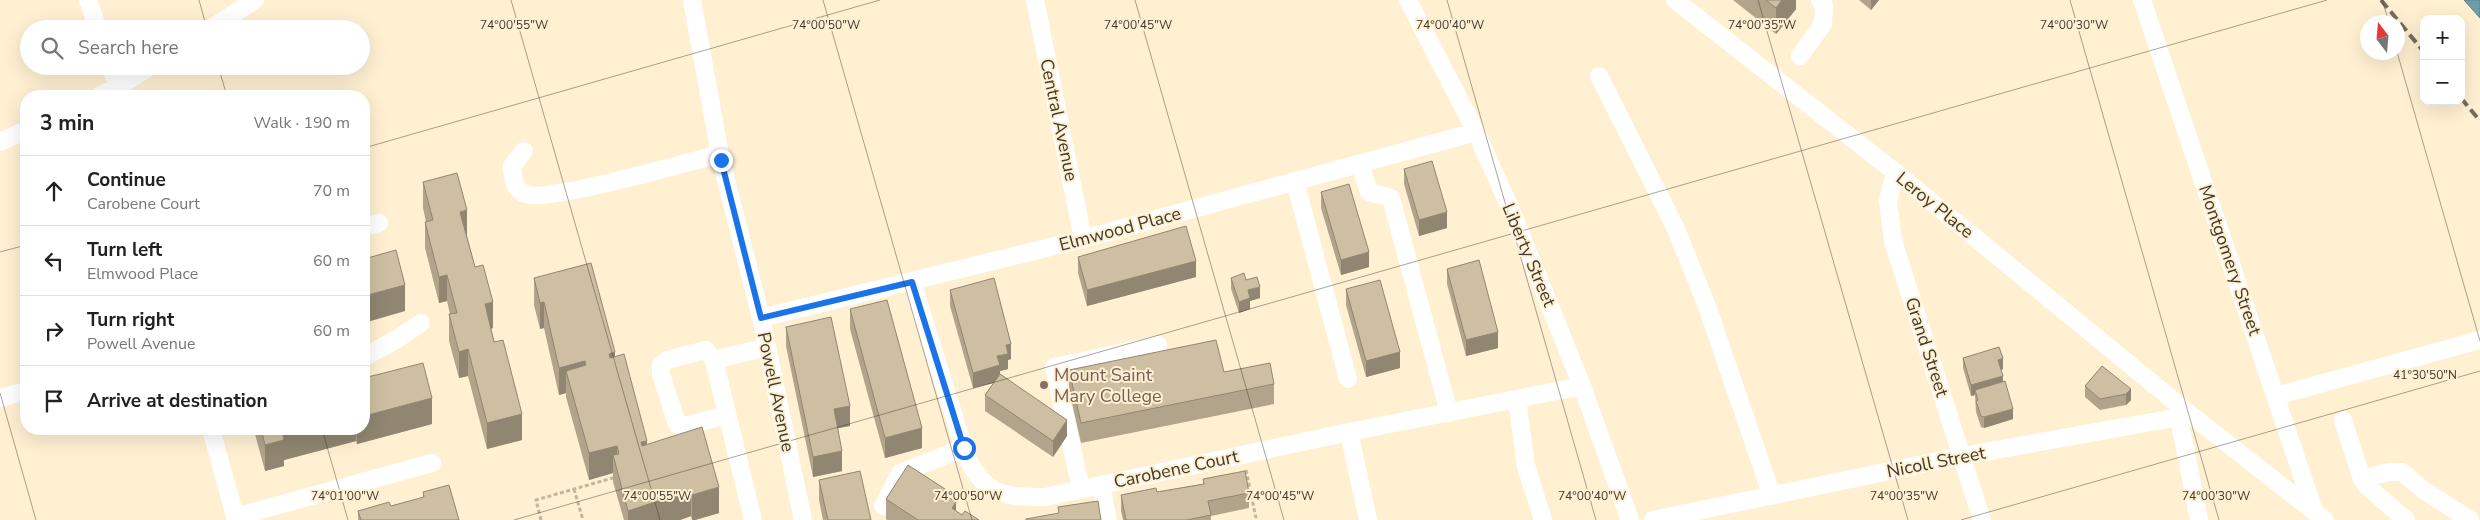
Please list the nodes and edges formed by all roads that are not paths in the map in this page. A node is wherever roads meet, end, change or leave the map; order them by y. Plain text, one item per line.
1 (88, 0) edge
2 (255, 0) edge
3 (692, 0) edge
4 (1035, 0) edge
5 (1408, 0) edge
6 (1676, 0) edge
7 (1820, 0) edge
8 (2142, 0) edge
9 (95, 20) edge
10 (224, 20) edge
11 (1800, 56) dead end
12 (114, 75) edge
13 (141, 75) edge
14 (1599, 76) dead end
15 (119, 90) edge
16 (122, 90) edge
17 (1476, 132) junction
18 (20, 133) edge
19 (0, 142) edge
20 (524, 151) dead end
21 (720, 154) junction
22 (1360, 164) junction
23 (1895, 172) junction
24 (1296, 181) junction
25 (1083, 239) junction
26 (912, 282) junction
27 (761, 318) junction
28 (421, 323) dead end
29 (2480, 340) edge
30 (1158, 345) dead end
31 (767, 347) junction
32 (370, 354) edge
33 (714, 360) junction
34 (1348, 379) dead end
35 (1582, 386) junction
36 (20, 393) edge
37 (2276, 396) junction
38 (0, 398) edge
39 (1518, 399) junction
40 (1449, 413) junction
41 (726, 415) junction
42 (2185, 416) junction
43 (2343, 420) dead end
44 (1349, 432) junction
45 (213, 435) edge
46 (964, 448) junction
47 (1962, 456) junction
48 (432, 463) dead end
49 (2362, 478) junction
50 (1101, 485) junction
51 (1081, 489) junction
52 (1772, 496) junction
53 (884, 506) edge
54 (2318, 517) edge
55 (235, 518) edge
56 (754, 520) edge
57 (802, 520) edge
58 (1108, 520) edge
59 (1368, 520) edge
60 (1543, 520) edge
61 (1630, 520) edge
62 (1653, 520) edge
63 (1982, 520) edge
64 (2199, 520) edge
65 (2406, 520) edge
66 (2470, 520) edge

1 - 9 street
2 - 10 street
3 - 21 street, Powell Avenue
4 - 25 street, Central Avenue
5 - 17 street, Liberty Street
6 - 23 street, Leroy Place
7 - 11 street
8 - 37 street, Montgomery Street
12 - 15 street
13 - 16 street
14 - 52 street
17 - 22 street, Elmwood Place
17 - 35 street, Liberty Street
18 - 19 street
20 - 21 street
21 - 27 street, Powell Avenue
22 - 24 street, Elmwood Place
22 - 40 street
23 - 42 street, Leroy Place
23 - 47 street, Grand Street
24 - 25 street, Elmwood Place
24 - 34 street
25 - 26 street, Elmwood Place
26 - 27 street, Elmwood Place
26 - 46 street, Carobene Court
27 - 31 street, Powell Avenue
28 - 32 street
29 - 37 street
30 - 51 street
31 - 33 street
31 - 57 street, Powell Avenue
33 - 41 street
33 - 41 street
35 - 39 street, Carobene Court
35 - 61 street, Liberty Street
36 - 38 street
37 - 54 street, Montgomery Street
39 - 40 street, Carobene Court
39 - 60 street
40 - 44 street, Carobene Court
41 - 56 street
42 - 47 street, Nicoll Street
42 - 54 street, Leroy Place
42 - 64 street
43 - 49 street
44 - 50 street, Carobene Court
44 - 59 street
45 - 55 street
46 - 51 street, Carobene Court
46 - 53 street
47 - 52 street, Nicoll Street
47 - 63 street, Grand Street
48 - 55 street
49 - 65 street
49 - 66 street
50 - 51 street, Carobene Court
50 - 58 street
52 - 62 street, Nicoll Street

